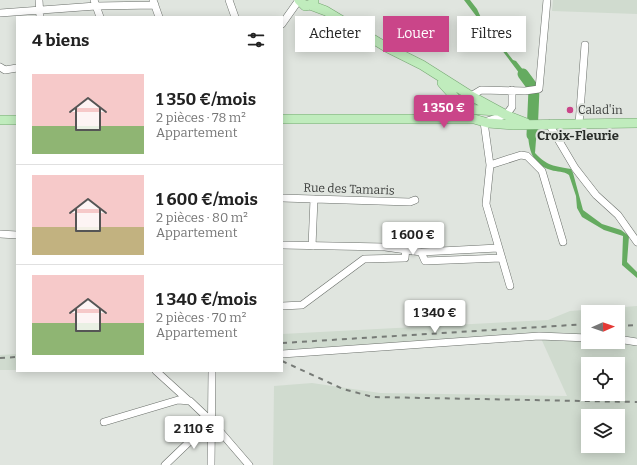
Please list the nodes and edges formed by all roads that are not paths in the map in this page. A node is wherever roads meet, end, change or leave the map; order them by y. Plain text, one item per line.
1 (39, 0) edge
2 (230, 0) edge
3 (547, 0) edge
4 (95, 3) edge
5 (154, 3) edge
6 (305, 3) edge
7 (0, 13) edge
8 (40, 14) edge
9 (100, 16) edge
10 (159, 16) edge
11 (235, 16) edge
12 (283, 23) edge
13 (585, 45) dead end
14 (0, 67) edge
15 (16, 68) edge
16 (434, 74) junction
17 (512, 90) junction
18 (471, 96) junction
19 (465, 109) junction
20 (503, 113) junction
21 (474, 118) junction
22 (283, 119) edge
23 (414, 119) junction
24 (0, 120) edge
25 (16, 120) edge
26 (484, 122) junction
27 (528, 123) junction
28 (637, 123) edge
29 (549, 124) junction
30 (579, 124) junction
31 (490, 165) junction
32 (283, 198) edge
33 (314, 199) junction
34 (415, 200) dead end
35 (0, 234) edge
36 (16, 235) edge
37 (563, 242) dead end
38 (637, 242) edge
39 (283, 246) edge
40 (312, 246) junction
41 (406, 248) junction
42 (498, 248) junction
43 (421, 252) junction
44 (501, 258) junction
45 (510, 286) dead end
46 (283, 306) edge
47 (581, 338) edge
48 (625, 340) edge
49 (637, 342) edge
50 (283, 354) edge
51 (157, 372) edge
52 (212, 372) edge
53 (190, 401) junction
54 (104, 422) dead end
55 (211, 422) junction
56 (165, 465) edge
57 (211, 465) edge
58 (249, 465) edge

1 - 8 street
2 - 11 street
3 - 17 street
4 - 5 street
4 - 8 street
4 - 9 street
5 - 10 street
6 - 12 street
6 - 16 main road
7 - 8 street
13 - 30 street
14 - 15 street
16 - 18 main road
16 - 19 main road
17 - 18 street
17 - 20 street
18 - 19 street
18 - 20 main road
19 - 20 main road
19 - 21 main road
19 - 23 main road
20 - 26 street
20 - 27 main road
21 - 23 main road
21 - 26 main road
22 - 23 main road
24 - 25 main road
26 - 27 main road
26 - 31 street
27 - 29 main road
28 - 30 main road
29 - 30 main road
29 - 38 street
31 - 37 street
31 - 42 street
32 - 33 street, Rue des Tamaris
33 - 34 street, Rue des Tamaris
33 - 40 street
35 - 36 street
39 - 40 street
40 - 41 street
41 - 43 street
41 - 46 street
42 - 43 street
42 - 44 street
43 - 44 street
44 - 45 street
47 - 50 street
48 - 49 street
51 - 53 street
52 - 55 street
53 - 54 street
53 - 55 street
55 - 56 street
55 - 57 street
55 - 58 street

